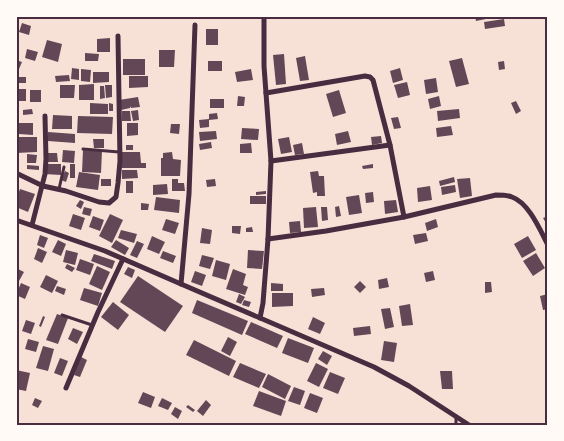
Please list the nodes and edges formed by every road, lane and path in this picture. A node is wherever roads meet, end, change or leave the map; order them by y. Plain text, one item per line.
1 (264, 16) edge
2 (195, 25) dead end
3 (118, 36) dead end
4 (266, 93) junction
5 (45, 116) dead end
6 (390, 145) junction
7 (83, 149) dead end
8 (119, 152) junction
9 (271, 161) junction
10 (64, 167) dead end
11 (16, 172) edge
12 (43, 186) junction
13 (59, 190) junction
14 (404, 217) junction
15 (16, 220) edge
16 (32, 225) junction
17 (268, 239) junction
18 (548, 245) edge
19 (123, 259) junction
20 (180, 284) junction
21 (62, 315) dead end
22 (260, 318) junction
23 (92, 325) junction
24 (66, 388) dead end
25 (456, 416) junction
26 (456, 425) edge
27 (468, 425) edge

1 - 4 street
2 - 20 street
3 - 8 street
4 - 6 street
4 - 9 street
5 - 12 street
6 - 9 street
6 - 14 street
7 - 8 lane
8 - 13 street
9 - 17 street
10 - 13 lane
11 - 12 street
12 - 13 street
12 - 16 street
14 - 17 street
14 - 18 street
15 - 16 street
16 - 19 street
17 - 22 street
19 - 20 street
19 - 23 street
20 - 22 street
21 - 23 lane
22 - 25 street
23 - 24 street
25 - 26 lane
25 - 27 street

